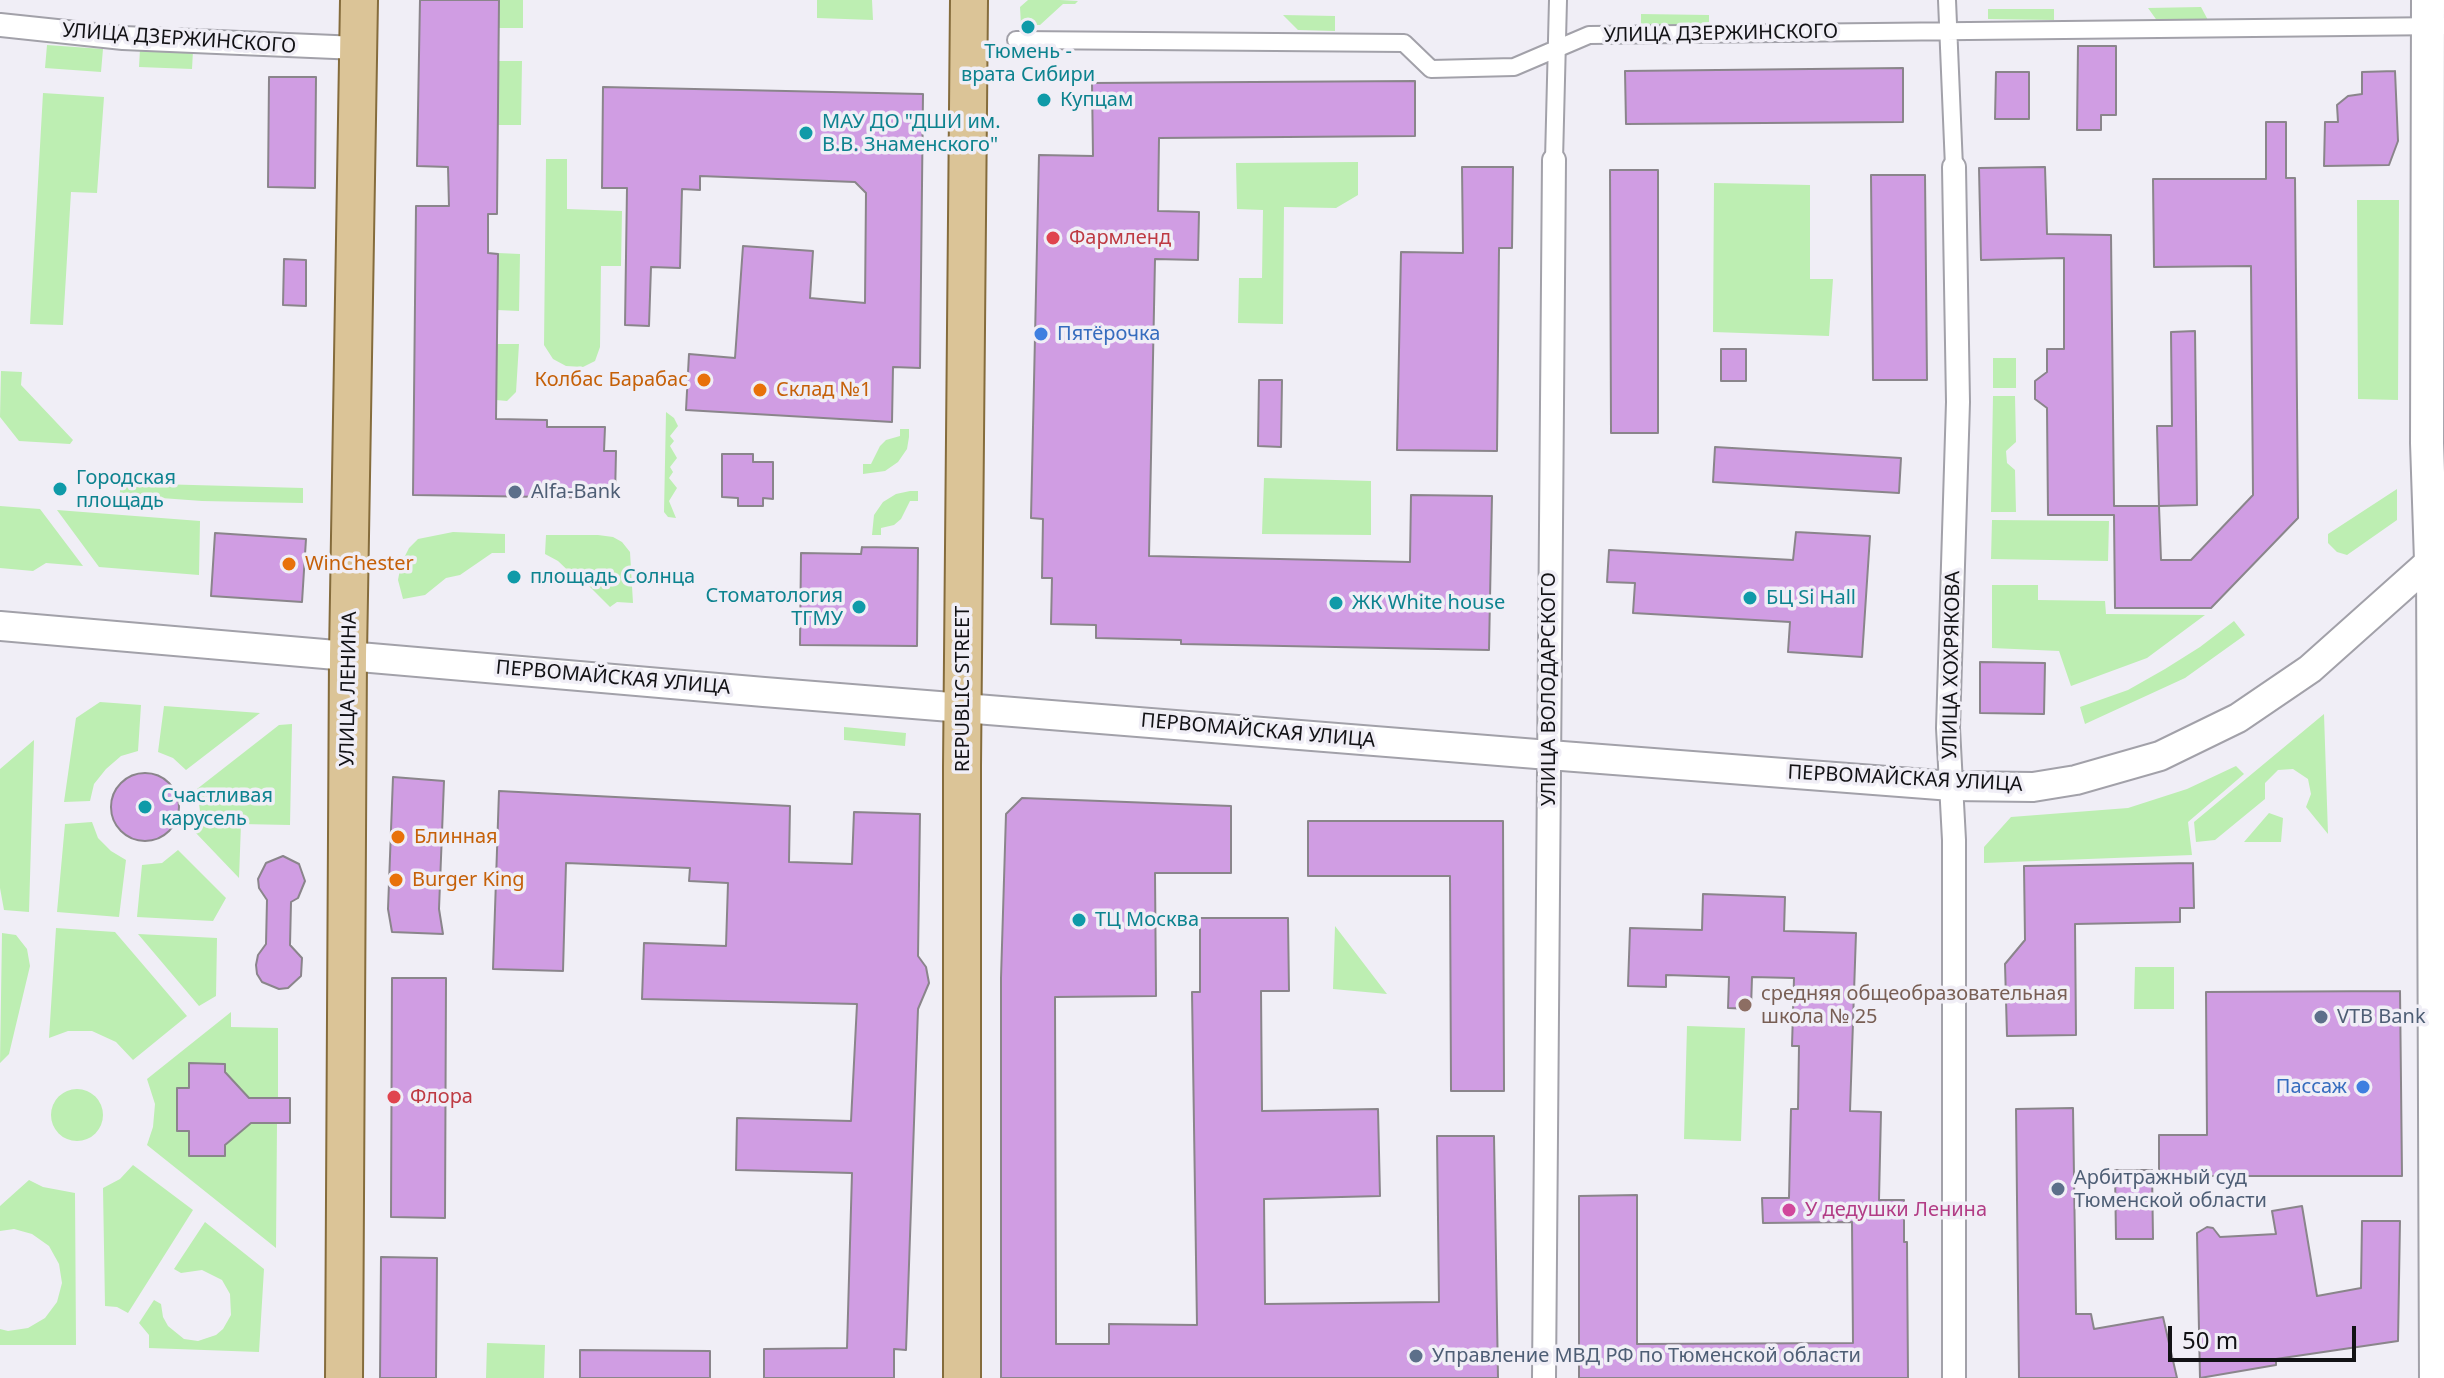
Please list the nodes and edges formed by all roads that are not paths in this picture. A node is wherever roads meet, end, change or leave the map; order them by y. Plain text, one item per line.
1 (359, 0) edge
2 (969, 0) edge
3 (1558, 0) edge
4 (1947, 0) edge
5 (2434, 18) edge
6 (0, 25) edge
7 (1949, 31) junction
8 (1016, 40) dead end
9 (358, 48) junction
10 (1557, 51) junction
11 (1554, 160) joint
12 (1954, 167) joint
13 (2435, 454) edge
14 (2437, 554) edge
15 (0, 626) edge
16 (348, 655) junction
17 (962, 707) junction
18 (1549, 755) junction
19 (1952, 786) junction
20 (2436, 1376) edge
21 (344, 1378) edge
22 (962, 1378) edge
23 (1544, 1378) edge
24 (1954, 1378) edge

1 - 9 main road, УЛИЦА ЛЕНИНА
2 - 17 main road, REPUBLIC STREET
3 - 10 street, УЛИЦА ВОЛОДАРСКОГО
4 - 7 street, УЛИЦА ХОХРЯКОВА
5 - 7 street, УЛИЦА ДЗЕРЖИНСКОГО
5 - 13 main road
6 - 9 street, УЛИЦА ДЗЕРЖИНСКОГО
7 - 10 street, УЛИЦА ДЗЕРЖИНСКОГО
7 - 12 street, УЛИЦА ХОХРЯКОВА
8 - 10 street, УЛИЦА ДЗЕРЖИНСКОГО
9 - 16 main road, УЛИЦА ЛЕНИНА
10 - 11 street, УЛИЦА ВОЛОДАРСКОГО
11 - 18 street, УЛИЦА ВОЛОДАРСКОГО
12 - 19 street, УЛИЦА ХОХРЯКОВА
13 - 14 main road
14 - 19 street, ПЕРВОМАЙСКАЯ УЛИЦА
14 - 20 street
15 - 16 street, ПЕРВОМАЙСКАЯ УЛИЦА
16 - 17 street, ПЕРВОМАЙСКАЯ УЛИЦА
16 - 21 main road, УЛИЦА ЛЕНИНА
17 - 18 street, ПЕРВОМАЙСКАЯ УЛИЦА
17 - 22 main road, REPUBLIC STREET
18 - 19 street, ПЕРВОМАЙСКАЯ УЛИЦА
18 - 23 street, УЛИЦА ВОЛОДАРСКОГО
19 - 24 street, УЛИЦА ХОХРЯКОВА

